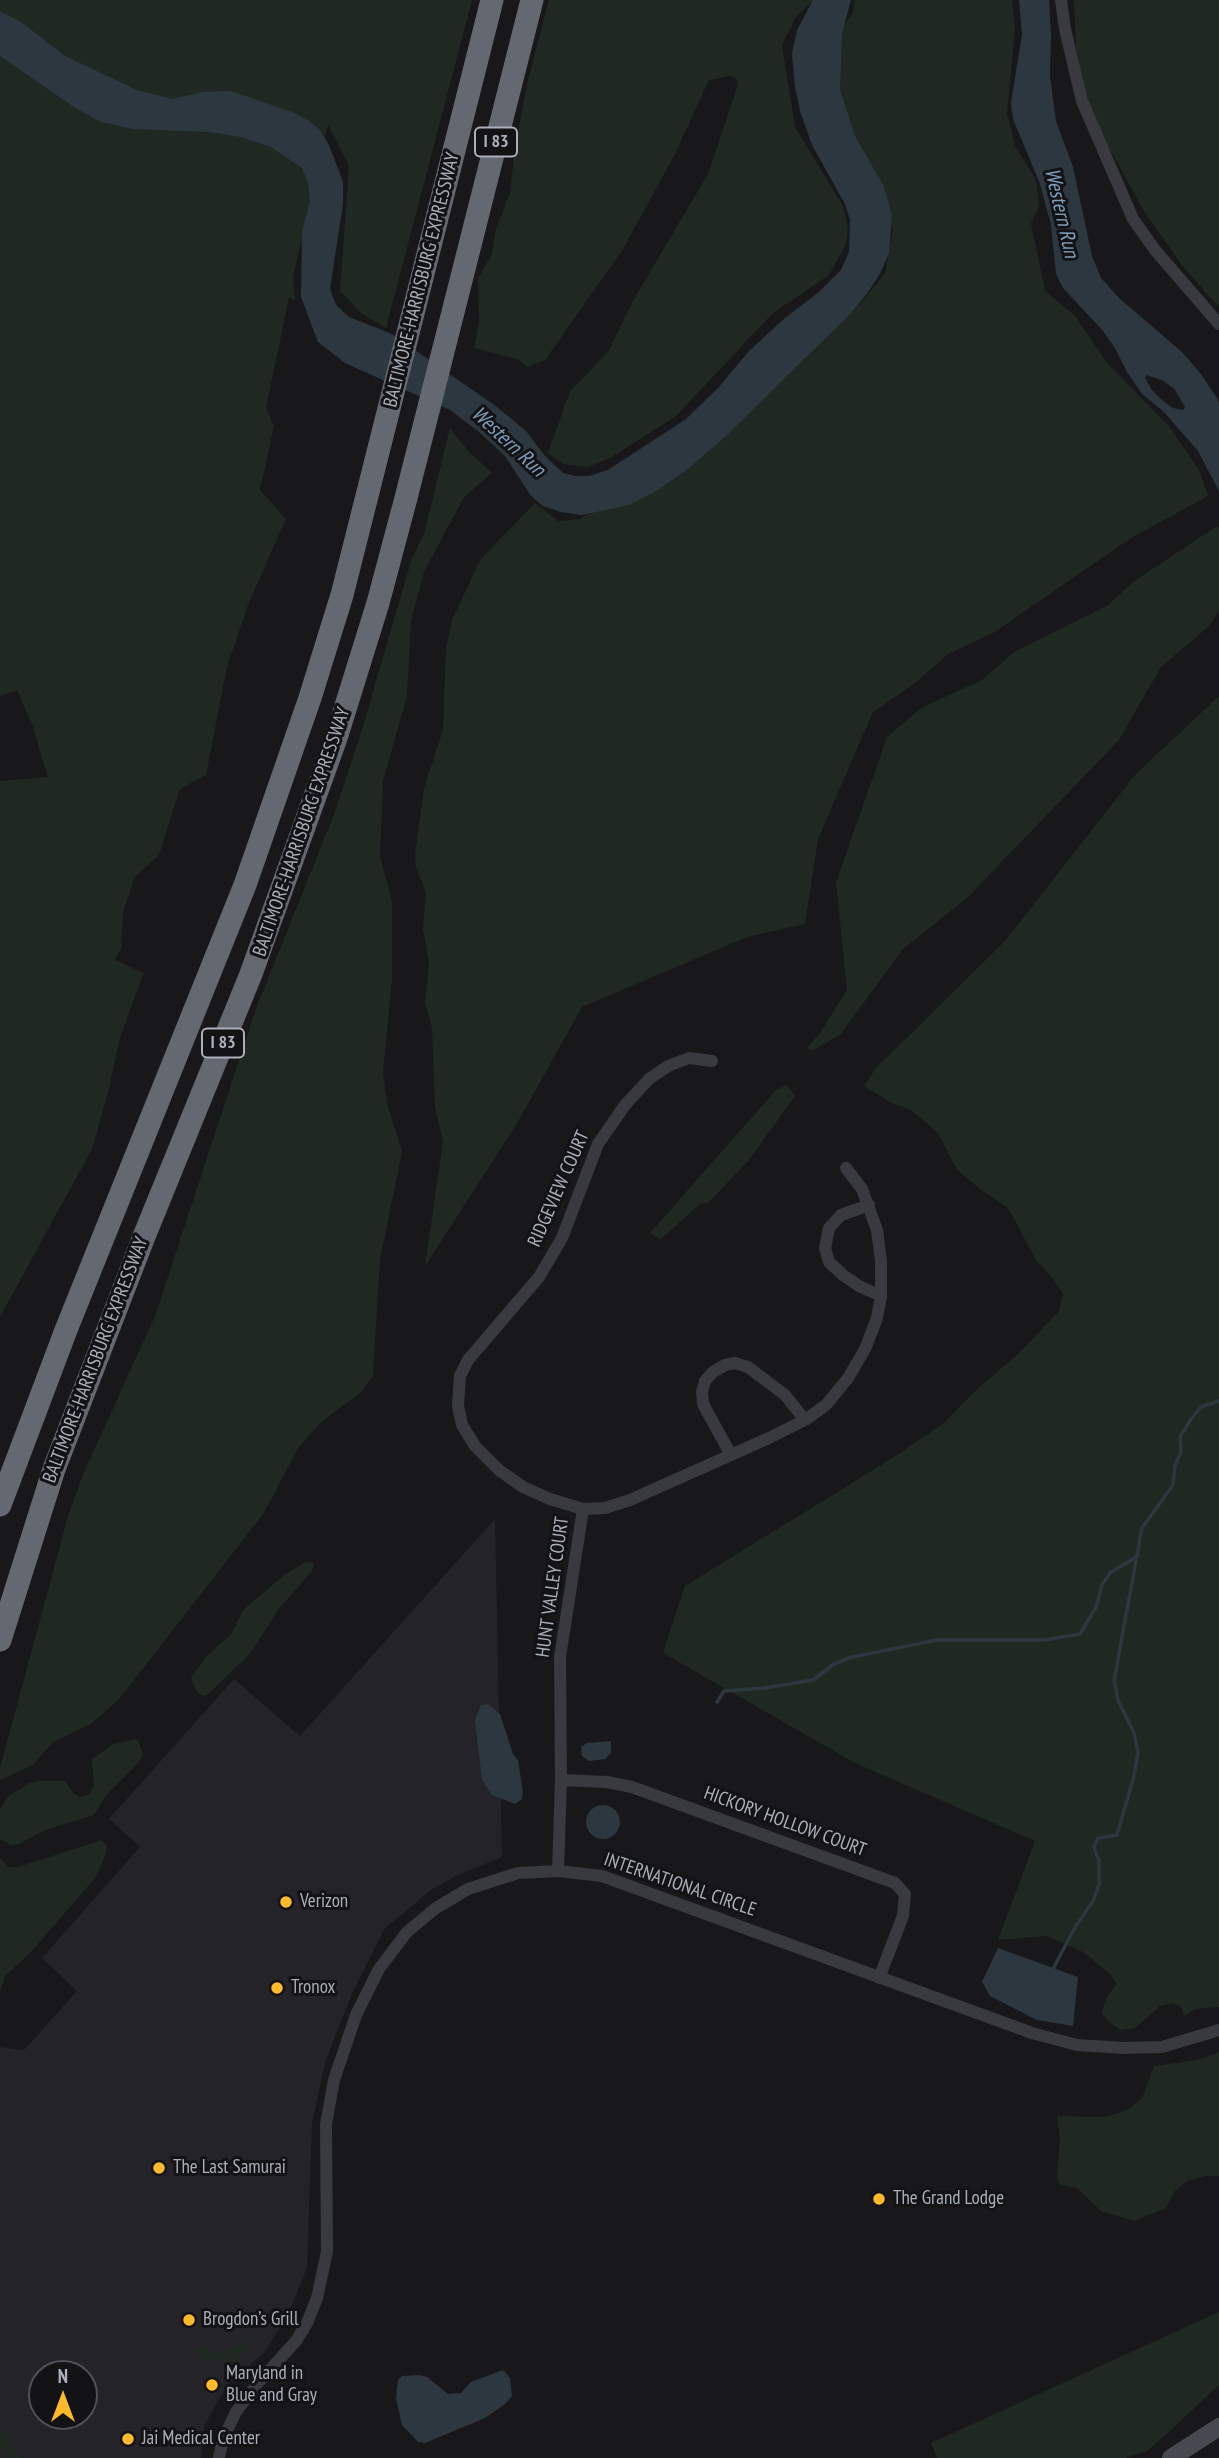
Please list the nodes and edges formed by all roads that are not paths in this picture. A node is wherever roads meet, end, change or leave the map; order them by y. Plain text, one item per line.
1 (492, 0) edge
2 (532, 0) edge
3 (1061, 0) edge
4 (1219, 324) edge
5 (712, 1061) dead end
6 (846, 1168) dead end
7 (869, 1205) junction
8 (881, 1296) junction
9 (805, 1420) junction
10 (731, 1455) junction
11 (0, 1505) edge
12 (583, 1508) junction
13 (0, 1640) edge
14 (561, 1780) junction
15 (558, 1871) junction
16 (879, 1978) junction
17 (1219, 2031) edge
18 (1219, 2427) edge
19 (219, 2458) edge
20 (1171, 2458) edge

1 - 11 highway, BALTIMORE-HARRISBURG EXPRESSWAY / I 83
2 - 13 highway, BALTIMORE-HARRISBURG EXPRESSWAY / I 83
3 - 4 street
5 - 12 street, RIDGEVIEW COURT
6 - 7 street, HUNT VALLEY COURT
7 - 8 street, HUNT VALLEY COURT
7 - 8 street
8 - 9 street, HUNT VALLEY COURT
9 - 10 street, HUNT VALLEY COURT
9 - 10 street
10 - 12 street, HUNT VALLEY COURT
12 - 14 street, HUNT VALLEY COURT
14 - 15 street, HUNT VALLEY COURT
14 - 16 street, HICKORY HOLLOW COURT
15 - 16 street, INTERNATIONAL CIRCLE
15 - 19 street, INTERNATIONAL CIRCLE
16 - 17 street, INTERNATIONAL CIRCLE
18 - 20 main road

